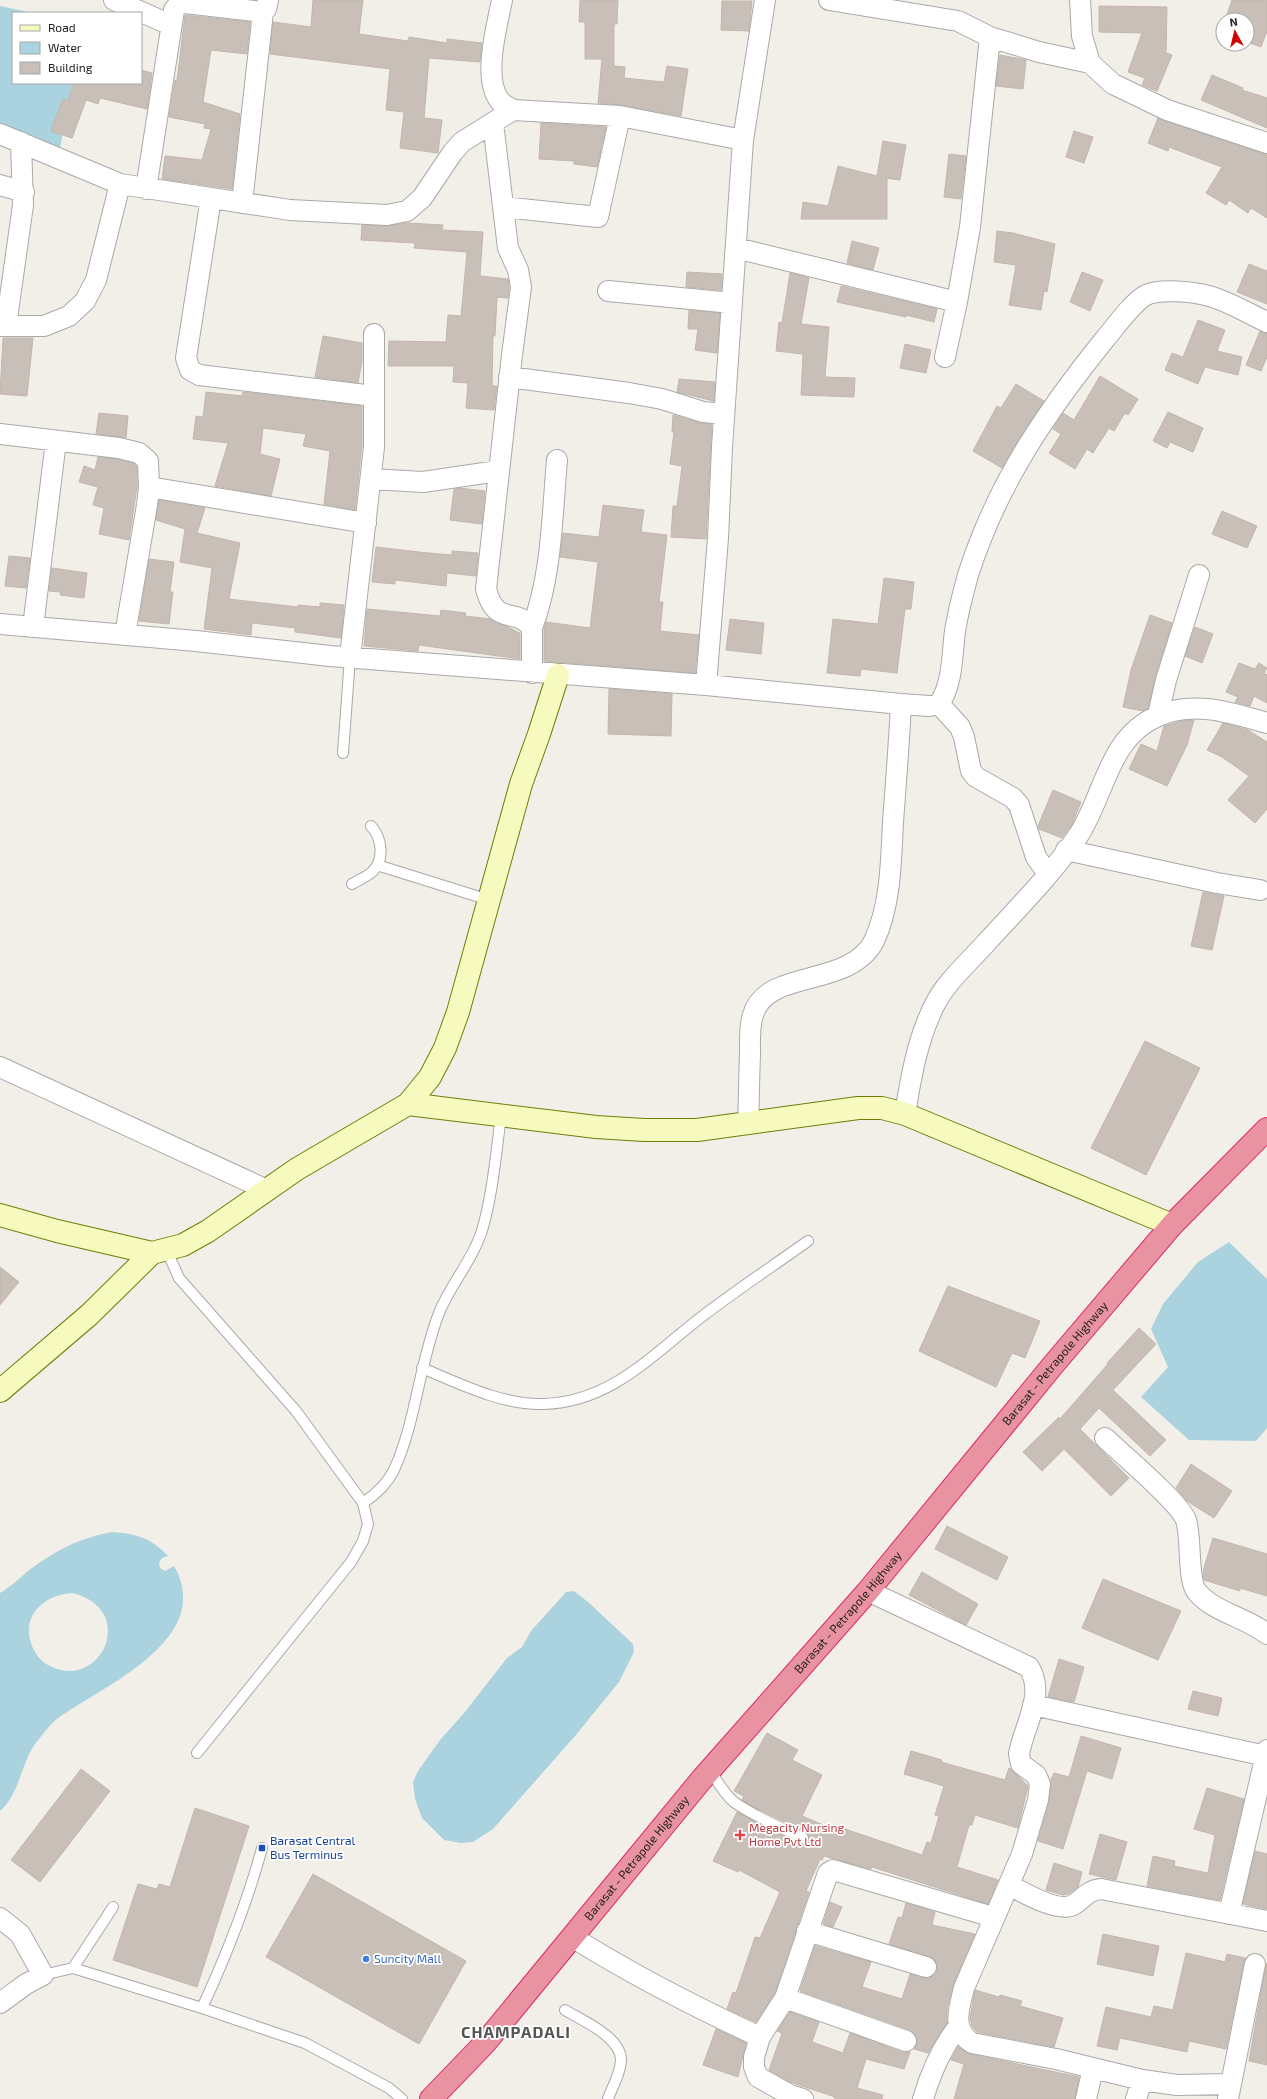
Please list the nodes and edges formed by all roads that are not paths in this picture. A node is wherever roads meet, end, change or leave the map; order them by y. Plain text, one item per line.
1 (114, 0) edge
2 (502, 0) edge
3 (765, 0) edge
4 (829, 0) edge
5 (1080, 0) edge
6 (266, 6) edge
7 (912, 6) edge
8 (141, 12) edge
9 (142, 12) edge
10 (171, 25) junction
11 (990, 37) junction
12 (1090, 63) junction
13 (513, 110) junction
14 (620, 116) junction
15 (493, 123) junction
16 (0, 134) edge
17 (744, 140) junction
18 (21, 142) junction
19 (1267, 143) edge
20 (120, 184) junction
21 (0, 185) edge
22 (146, 189) junction
23 (24, 192) junction
24 (212, 198) junction
25 (242, 204) junction
26 (503, 207) junction
27 (736, 248) junction
28 (608, 291) dead end
29 (957, 302) junction
30 (732, 303) junction
31 (1267, 322) edge
32 (3, 326) edge
33 (374, 334) dead end
34 (945, 357) dead end
35 (509, 377) junction
36 (374, 396) junction
37 (724, 414) junction
38 (0, 434) edge
39 (56, 441) junction
40 (557, 460) dead end
41 (498, 471) junction
42 (371, 478) junction
43 (149, 487) junction
44 (366, 523) junction
45 (1199, 575) dead end
46 (0, 624) edge
47 (33, 626) junction
48 (532, 628) junction
49 (125, 635) junction
50 (350, 658) junction
51 (532, 673) junction
52 (558, 675) junction
53 (706, 685) junction
54 (901, 704) junction
55 (939, 704) junction
56 (1158, 716) junction
57 (1267, 723) edge
58 (343, 753) dead end
59 (371, 826) dead end
60 (1066, 850) junction
61 (377, 865) junction
62 (1048, 874) junction
63 (352, 884) dead end
64 (1260, 890) dead end
65 (489, 900) junction
66 (0, 1067) edge
67 (408, 1104) junction
68 (905, 1114) junction
69 (501, 1116) junction
70 (748, 1124) junction
71 (1267, 1128) edge
72 (267, 1190) junction
73 (0, 1215) edge
74 (1172, 1224) junction
75 (808, 1241) dead end
76 (159, 1251) junction
77 (422, 1368) junction
78 (0, 1391) edge
79 (1105, 1438) dead end
80 (363, 1503) junction
81 (868, 1591) junction
82 (1267, 1634) edge
83 (1033, 1705) junction
84 (197, 1753) dead end
85 (1266, 1753) edge
86 (710, 1770) junction
87 (1263, 1789) edge
88 (803, 1838) dead end
89 (262, 1848) dead end
90 (1009, 1885) junction
91 (113, 1907) dead end
92 (1229, 1914) junction
93 (994, 1917) junction
94 (0, 1918) edge
95 (1267, 1921) edge
96 (807, 1931) junction
97 (572, 1937) junction
98 (1255, 1964) dead end
99 (926, 1967) dead end
100 (73, 1968) junction
101 (43, 1975) junction
102 (4, 1994) edge
103 (785, 1998) junction
104 (202, 2008) junction
105 (565, 2010) dead end
106 (959, 2026) junction
107 (760, 2037) junction
108 (906, 2041) dead end
109 (1094, 2068) junction
110 (1142, 2080) junction
111 (1229, 2091) edge
112 (782, 2095) edge
113 (402, 2099) edge
114 (431, 2099) edge
115 (608, 2099) edge
116 (803, 2099) edge
117 (923, 2099) edge
118 (1086, 2099) edge
119 (1136, 2099) edge

1 - 8 street
2 - 13 street
3 - 17 street
4 - 7 street
5 - 12 street
6 - 10 street
6 - 25 street
7 - 11 street
9 - 10 street
10 - 22 street
11 - 12 street
11 - 29 street
12 - 19 street
13 - 14 street
13 - 15 street
14 - 17 street
14 - 26 street
15 - 25 street
15 - 26 street
16 - 18 street
17 - 27 street
18 - 20 street
18 - 23 street
20 - 22 street
20 - 32 street
21 - 23 street
22 - 24 street
23 - 32 street
24 - 25 street
24 - 36 street
26 - 35 street
27 - 29 street
27 - 30 street
28 - 30 street
29 - 34 street
30 - 37 street
31 - 55 street
33 - 36 street
35 - 37 street
35 - 41 street
36 - 42 street
37 - 53 street
38 - 39 street
39 - 43 street
39 - 47 street
40 - 48 street
41 - 42 street
41 - 48 street
42 - 44 street
43 - 44 street
43 - 49 street
44 - 50 street
45 - 56 street
46 - 47 street
47 - 49 street
48 - 51 street
49 - 50 street
50 - 51 street
50 - 58 lane
51 - 52 street
52 - 53 street
52 - 65 street
53 - 54 street
54 - 55 street
54 - 70 street
55 - 62 street
56 - 57 street
56 - 60 street
59 - 61 lane
60 - 62 street
60 - 64 street
61 - 63 lane
61 - 65 lane
62 - 68 street
65 - 67 street
66 - 72 street
67 - 69 street
67 - 72 street
68 - 70 street
68 - 74 street
69 - 70 street
69 - 77 lane
71 - 74 highway, Barasat - Petrapole Highway
72 - 76 street
73 - 76 street
74 - 81 highway, Barasat - Petrapole Highway
75 - 77 lane
76 - 78 street
76 - 80 lane
77 - 80 lane
79 - 82 street
80 - 84 lane
81 - 83 street
81 - 86 highway, Barasat - Petrapole Highway
83 - 85 street
83 - 90 street
85 - 87 street
86 - 88 lane
86 - 97 highway, Barasat - Petrapole Highway
87 - 92 street
89 - 104 lane
90 - 92 street
90 - 93 street
91 - 100 lane
92 - 95 street
93 - 96 street
93 - 106 street
94 - 101 street
96 - 99 street
96 - 103 street
97 - 107 street
97 - 114 highway, Barasat - Petrapole Highway
98 - 111 street
100 - 101 lane
100 - 104 lane
101 - 102 street
103 - 107 street
103 - 108 street
104 - 113 lane
105 - 115 lane
106 - 109 street
106 - 117 street
107 - 112 street
109 - 110 street
109 - 118 street
110 - 111 street
110 - 119 street
112 - 116 street

